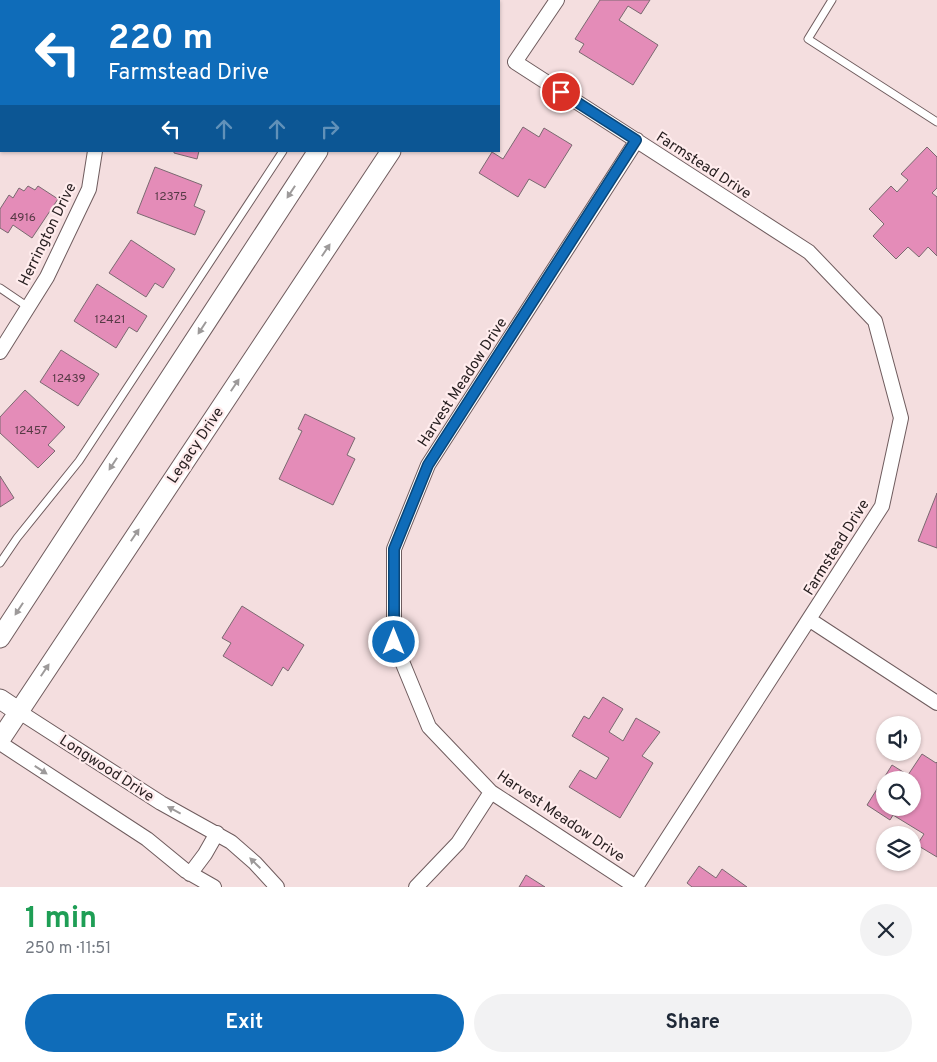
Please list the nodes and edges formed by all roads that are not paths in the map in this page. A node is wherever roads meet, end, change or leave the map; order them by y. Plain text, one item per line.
1 (556, 0) edge
2 (832, 0) edge
3 (937, 122) edge
4 (636, 140) junction
5 (95, 152) edge
6 (282, 152) edge
7 (317, 152) edge
8 (390, 152) edge
9 (0, 288) edge
10 (28, 306) junction
11 (0, 352) edge
12 (0, 563) edge
13 (810, 620) junction
14 (0, 638) edge
15 (0, 699) edge
16 (937, 703) edge
17 (18, 710) junction
18 (0, 741) edge
19 (491, 792) junction
20 (217, 833) junction
21 (190, 874) junction
22 (214, 887) edge
23 (277, 887) edge
24 (416, 887) edge
25 (636, 887) edge

1 - 4 street, Farmstead Drive
2 - 3 lane
4 - 13 street, Farmstead Drive
4 - 19 street, Harvest Meadow Drive
5 - 10 street, Herrington Drive
6 - 12 lane
7 -> 14 main road
17 -> 8 main road, Legacy Drive
9 - 10 lane
10 - 11 street, Herrington Drive
13 - 16 street
13 - 25 street, Farmstead Drive
15 - 17 main road, Longwood Drive
17 - 18 main road, Legacy Drive
20 -> 17 street, Longwood Drive
18 -> 21 street
19 - 24 street
19 - 25 street, Harvest Meadow Drive
20 - 21 street
23 -> 20 street, Longwood Drive
21 - 22 street

